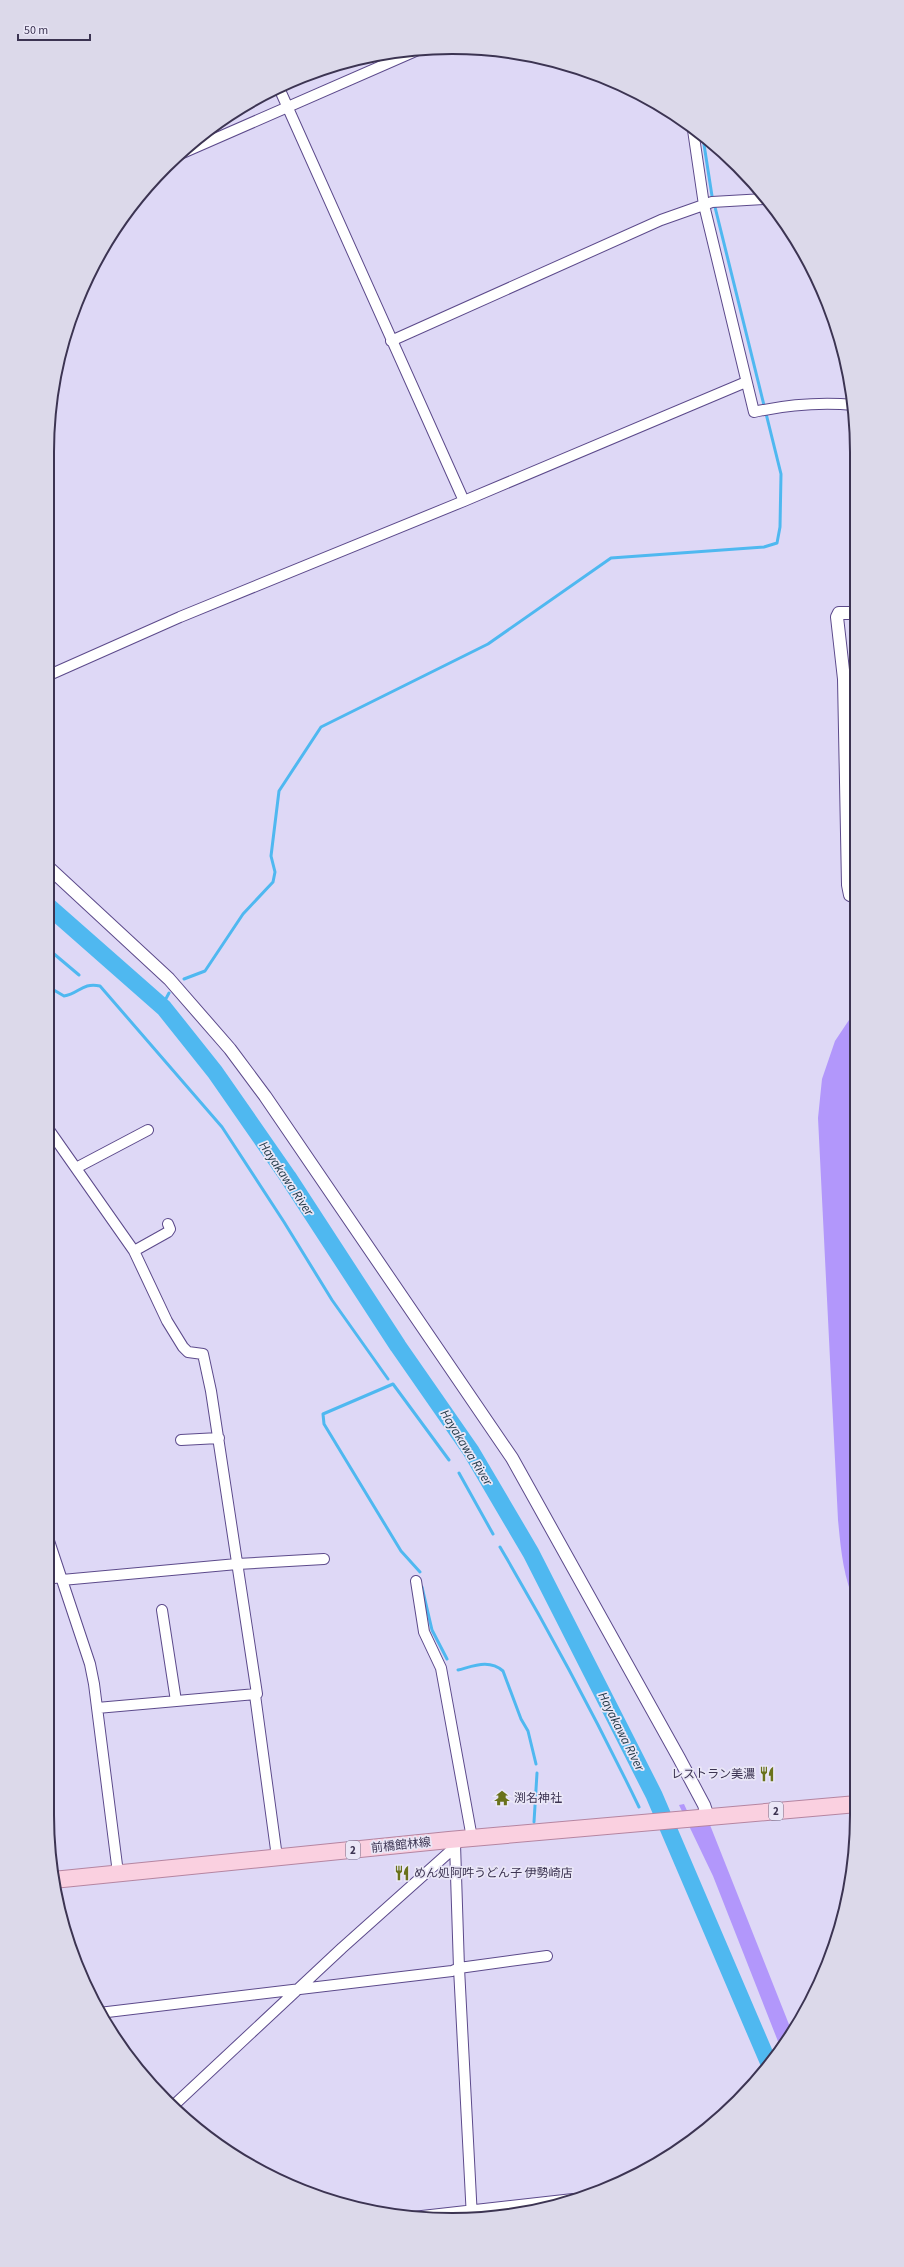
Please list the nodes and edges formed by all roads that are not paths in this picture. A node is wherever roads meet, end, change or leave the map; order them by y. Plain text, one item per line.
1 (403, 57) edge
2 (281, 93) edge
3 (288, 108) junction
4 (694, 136) edge
5 (197, 147) edge
6 (759, 199) edge
7 (704, 205) junction
8 (391, 341) junction
9 (746, 382) junction
10 (847, 405) edge
11 (464, 501) junction
12 (850, 613) edge
13 (54, 673) edge
14 (54, 873) edge
15 (850, 895) edge
16 (148, 1130) dead end
17 (54, 1137) edge
18 (76, 1168) junction
19 (168, 1224) dead end
20 (134, 1251) junction
21 (219, 1438) junction
22 (181, 1440) dead end
23 (54, 1556) edge
24 (324, 1559) dead end
25 (236, 1564) junction
26 (54, 1578) edge
27 (61, 1578) junction
28 (416, 1581) dead end
29 (162, 1610) dead end
30 (255, 1695) junction
31 (176, 1701) junction
32 (97, 1708) junction
33 (850, 1805) edge
34 (701, 1818) junction
35 (472, 1838) junction
36 (455, 1843) junction
37 (277, 1857) junction
38 (118, 1873) junction
39 (59, 1879) edge
40 (547, 1956) dead end
41 (459, 1968) junction
42 (298, 1989) junction
43 (106, 2012) edge
44 (177, 2102) edge
45 (521, 2207) edge
46 (493, 2211) edge
47 (472, 2212) edge

1 - 3 street
2 - 3 street
3 - 5 street
3 - 8 street
4 - 7 street
6 - 7 street
7 - 8 street
7 - 9 street
8 - 11 street
9 - 10 street
9 - 11 street
11 - 13 street
12 - 15 street
14 - 34 street
16 - 18 street
17 - 18 street
18 - 20 street
19 - 20 street
20 - 21 street
21 - 22 street
21 - 25 street
23 - 27 street
24 - 25 street
25 - 27 street
25 - 30 street
26 - 27 street
27 - 32 street
28 - 35 street
29 - 31 street
30 - 31 street
30 - 37 street
31 - 32 street
32 - 38 street
33 - 34 main road, 2
34 - 35 main road, 前橋館林線 / 2
35 - 36 main road, 前橋館林線 / 2
36 - 37 main road, 前橋館林線 / 2
36 - 41 street
36 - 42 street
37 - 38 main road, 前橋館林線 / 2
38 - 39 main road, 前橋館林線 / 2
40 - 41 street
41 - 42 street
41 - 47 street
42 - 43 street
42 - 44 street
45 - 46 street

